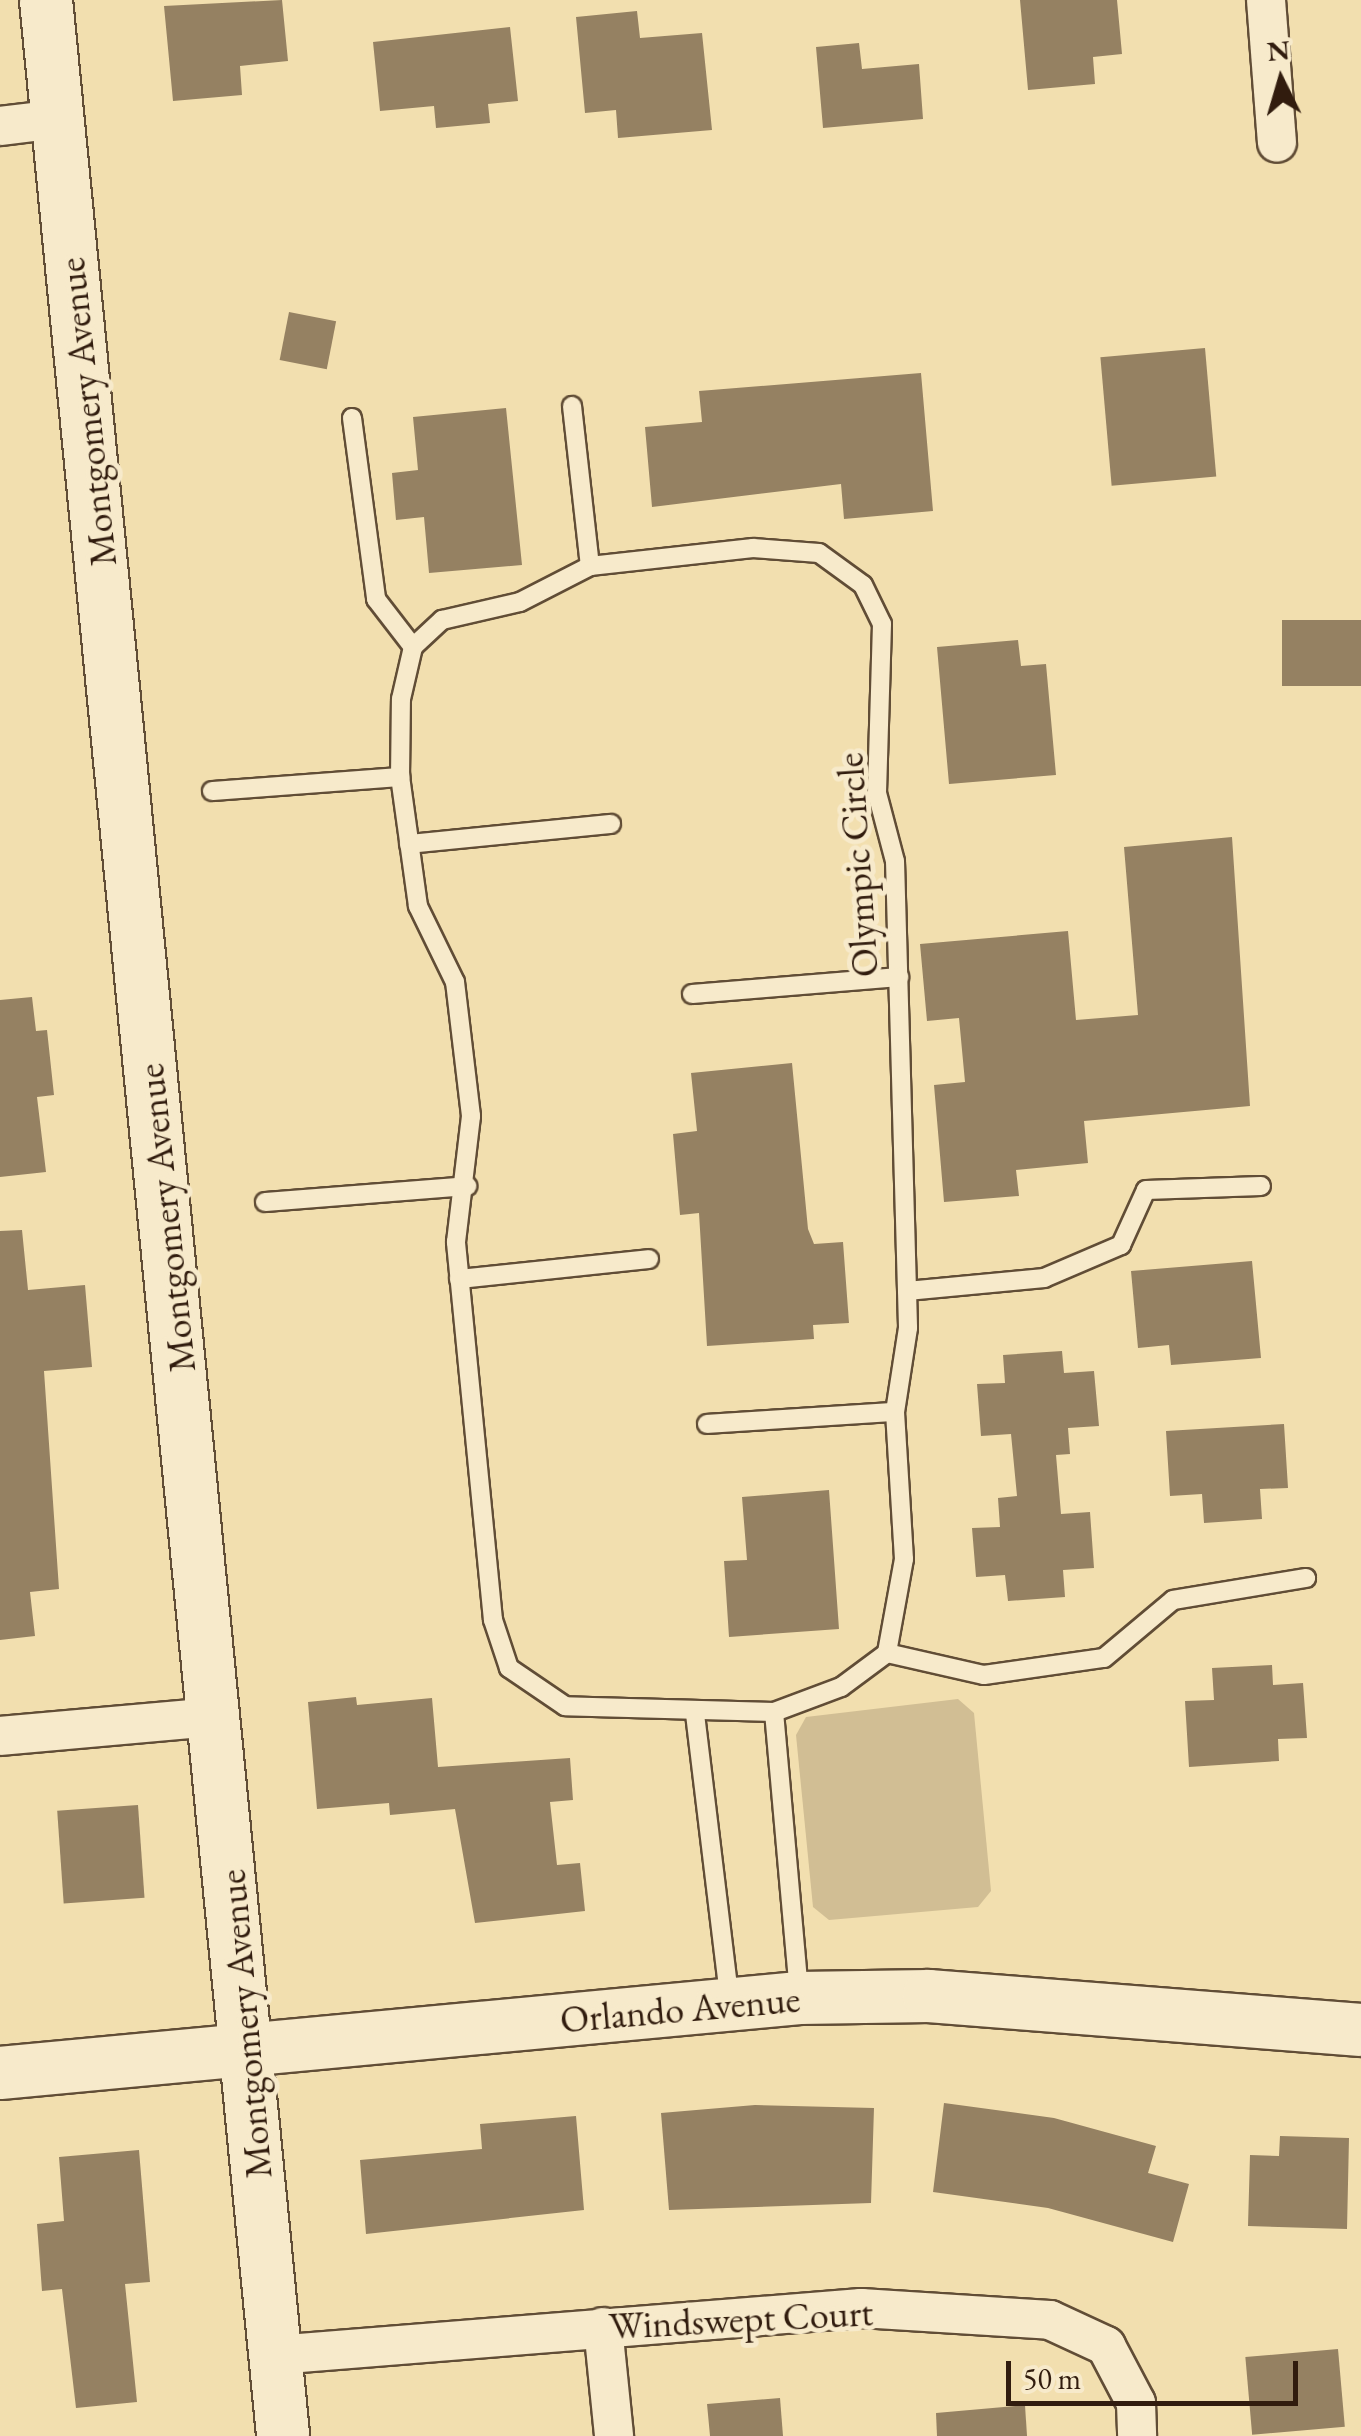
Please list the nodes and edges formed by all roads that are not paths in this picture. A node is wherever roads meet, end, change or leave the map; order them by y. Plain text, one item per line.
1 (46, 0) edge
2 (1266, 0) edge
3 (58, 119) junction
4 (0, 126) edge
5 (1276, 143) dead end
6 (572, 406) dead end
7 (352, 418) dead end
8 (590, 566) junction
9 (412, 647) junction
10 (400, 777) junction
11 (212, 791) dead end
12 (611, 824) dead end
13 (409, 844) junction
14 (898, 977) junction
15 (692, 994) dead end
16 (467, 1186) junction
17 (1261, 1186) dead end
18 (265, 1202) dead end
19 (648, 1259) dead end
20 (459, 1279) junction
21 (907, 1291) junction
22 (896, 1412) junction
23 (706, 1424) dead end
24 (1306, 1578) dead end
25 (887, 1654) junction
26 (774, 1712) junction
27 (695, 1714) junction
28 (216, 1717) junction
29 (0, 1736) edge
30 (799, 1998) junction
31 (730, 2002) junction
32 (1361, 2030) edge
33 (248, 2048) junction
34 (0, 2073) edge
35 (603, 2327) junction
36 (275, 2356) junction
37 (283, 2436) edge
38 (614, 2436) edge
39 (1136, 2436) edge

1 - 3 street, Montgomery Avenue
2 - 5 street
3 - 4 street
3 - 28 street, Montgomery Avenue
6 - 8 lane
7 - 9 lane
8 - 9 lane, Olympic Circle
8 - 14 lane, Olympic Circle
9 - 10 lane
10 - 11 lane
10 - 13 lane
12 - 13 lane
13 - 16 lane
14 - 15 lane
14 - 21 lane, Olympic Circle
16 - 18 lane
16 - 20 lane
17 - 21 lane
19 - 20 lane
20 - 27 lane
21 - 22 lane, Olympic Circle
22 - 23 lane
22 - 25 lane, Olympic Circle
24 - 25 lane
25 - 26 lane
26 - 27 lane
26 - 30 lane
27 - 31 lane
28 - 29 street
28 - 33 street, Montgomery Avenue
30 - 31 street, Orlando Avenue
30 - 32 street, Orlando Avenue
31 - 33 street, Orlando Avenue
33 - 34 street, Orlando Avenue
33 - 36 street, Montgomery Avenue
35 - 36 street, Windswept Court
35 - 38 street
35 - 39 street, Windswept Court
36 - 37 street, Montgomery Avenue

